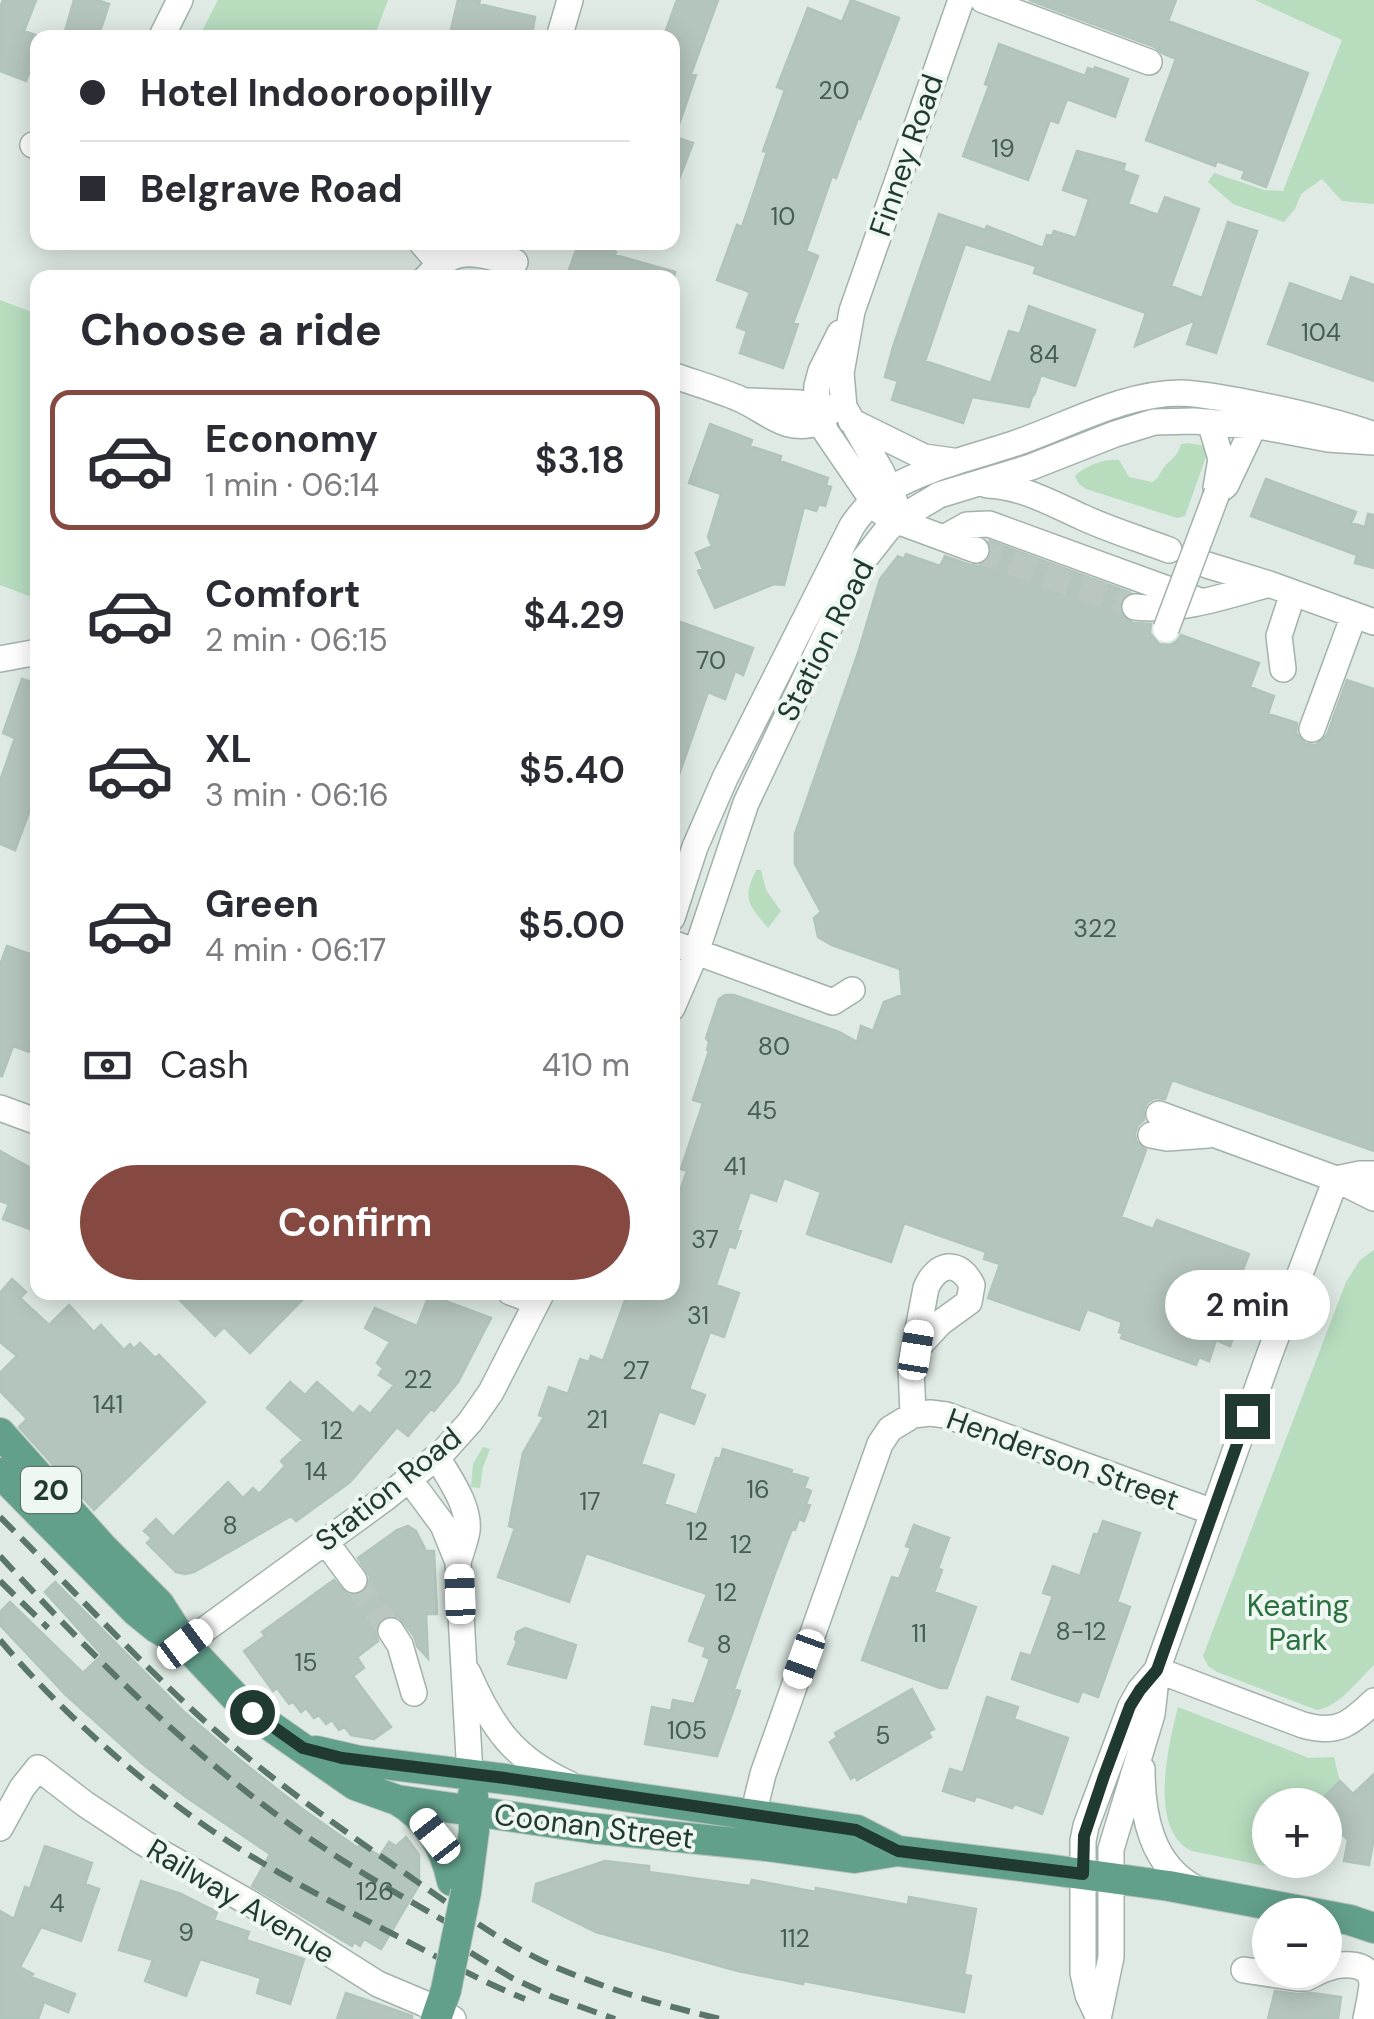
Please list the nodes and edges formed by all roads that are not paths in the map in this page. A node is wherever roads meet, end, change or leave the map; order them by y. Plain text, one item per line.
1 (180, 0) edge
2 (570, 0) edge
3 (961, 0) edge
4 (984, 0) edge
5 (165, 30) edge
6 (561, 30) edge
7 (1150, 62) dead end
8 (516, 261) edge
9 (432, 270) edge
10 (852, 311) junction
11 (680, 378) edge
12 (834, 415) junction
13 (1258, 416) junction
14 (1210, 422) junction
15 (1043, 433) junction
16 (1374, 434) edge
17 (1374, 442) edge
18 (958, 460) junction
19 (1031, 467) junction
20 (1222, 479) junction
21 (972, 486) junction
22 (881, 496) junction
23 (1049, 501) junction
24 (898, 520) junction
25 (944, 538) junction
26 (976, 550) tunnel mouth
27 (1169, 550) dead end
28 (1207, 565) dead end
29 (1281, 588) junction
30 (1200, 601) junction
31 (1135, 607) tunnel mouth
32 (1364, 619) edge
33 (1166, 630) dead end
34 (30, 653) edge
35 (0, 659) edge
36 (1283, 670) dead end
37 (1312, 729) dead end
38 (680, 865) edge
39 (720, 879) junction
40 (684, 947) edge
41 (852, 990) dead end
42 (0, 1108) edge
43 (30, 1119) edge
44 (1155, 1124) dead end
45 (1374, 1174) edge
46 (1336, 1179) junction
47 (1374, 1198) edge
48 (539, 1300) edge
49 (916, 1350) junction
50 (913, 1415) junction
51 (0, 1433) edge
52 (437, 1458) junction
53 (0, 1472) edge
54 (409, 1479) junction
55 (1213, 1512) junction
56 (325, 1541) junction
57 (458, 1562) junction
58 (354, 1580) tunnel mouth
59 (391, 1631) tunnel mouth
60 (184, 1643) junction
61 (462, 1659) junction
62 (1157, 1670) junction
63 (414, 1693) dead end
64 (1374, 1701) edge
65 (1147, 1732) junction
66 (303, 1748) junction
67 (470, 1775) junction
68 (592, 1791) junction
69 (397, 1800) junction
70 (475, 1812) junction
71 (752, 1815) junction
72 (0, 1828) edge
73 (898, 1851) junction
74 (1096, 1875) junction
75 (459, 1886) junction
76 (1206, 1892) junction
77 (1366, 1922) edge
78 (1342, 1964) edge
79 (1244, 1970) dead end
80 (1252, 1971) edge
81 (443, 2010) edge
82 (1098, 2017) edge
83 (1366, 2019) edge

1 - 5 street
2 - 6 street
3 - 10 street, Finney Road
4 - 7 street
8 - 9 street
10 - 12 street, Finney Road
10 - 12 street, Finney Road
11 - 12 street
12 - 18 street
12 - 22 street
13 - 14 street, Station Road
13 - 15 street, Station Road
13 - 16 street, Station Road
13 - 17 street, Station Road
13 - 20 street
14 - 19 street, Station Road
14 - 20 street
15 - 18 street, Station Road
15 - 19 street
18 - 22 street, Station Road
19 - 21 street, Station Road
19 - 23 street
20 - 33 street, bridge
21 - 23 street
21 - 24 street, Station Road
22 - 24 street
22 - 38 street, Station Road
23 - 27 street
24 - 25 street
24 - 39 street, Station Road
25 - 26 street
25 - 30 street
28 - 29 street
29 - 30 street
29 - 32 street
29 - 36 street
30 - 31 street
32 - 37 street
34 - 35 street
38 - 39 street
39 - 40 street, Station Road
40 - 41 street
42 - 43 street
44 - 46 street
45 - 46 street
46 - 47 street
46 - 55 street
48 - 52 street, Station Road
49 - 49 street
49 - 50 street
50 - 55 street, Henderson Street
50 - 71 street
51 - 60 main road, Coonan Street / 20
52 - 54 street, Station Road
52 - 57 street
53 - 60 main road, Coonan Street / 20
54 - 56 street, Station Road
54 - 57 street
55 - 62 street
56 - 58 street
56 - 60 street, Station Road
57 - 61 street
59 - 63 street
60 - 66 main road, Coonan Street / 20
61 - 67 street
61 - 68 street
62 - 64 street
62 - 65 street
62 - 74 street
65 - 74 street
65 - 76 street
66 - 67 main road, Coonan Street / 20
66 - 69 main road, Coonan Street / 20
67 - 68 main road, Coonan Street / 20
67 - 70 main road
68 - 71 main road, Coonan Street / 20
69 - 70 main road, Coonan Street / 20
69 - 75 main road
70 - 73 main road, Coonan Street / 20
70 - 75 main road
71 - 73 main road, Coonan Street / 20
72 - 81 street, Railway Avenue
73 - 74 main road, Coonan Street / 20
74 - 76 main road, Coonan Street / 20
74 - 82 street
75 - 81 main road, bridge
76 - 77 main road, Coonan Street / 20
78 - 83 street
79 - 80 street

